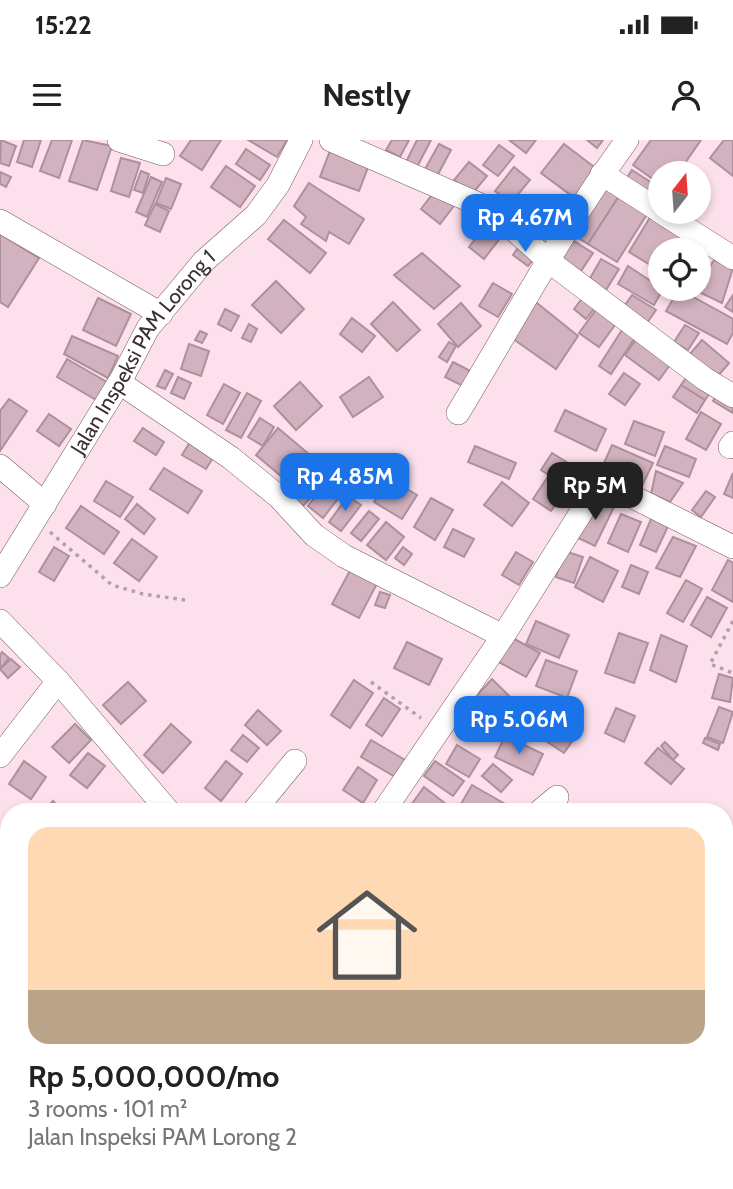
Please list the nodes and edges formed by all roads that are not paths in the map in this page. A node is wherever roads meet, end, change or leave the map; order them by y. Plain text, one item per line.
1 (119, 140) edge
2 (301, 140) edge
3 (331, 140) edge
4 (627, 140) edge
5 (163, 154) dead end
6 (602, 174) junction
7 (648, 203) edge
8 (0, 221) edge
9 (680, 224) edge
10 (733, 258) edge
11 (550, 262) junction
12 (161, 314) junction
13 (120, 383) junction
14 (733, 396) edge
15 (458, 413) dead end
16 (0, 466) edge
17 (40, 512) junction
18 (733, 547) edge
19 (0, 576) edge
20 (0, 621) edge
21 (503, 636) junction
22 (58, 681) junction
23 (0, 756) edge
24 (295, 761) dead end
25 (557, 797) dead end
26 (161, 803) edge
27 (260, 803) edge
28 (389, 803) edge
29 (550, 803) edge

1 - 5 street
2 - 12 street, Jalan Inspeksi PAM Lorong 1
3 - 11 street
4 - 6 street
6 - 7 street
6 - 11 street
8 - 12 street
9 - 10 street
11 - 14 street
11 - 15 street
12 - 13 street, Jalan Inspeksi PAM Lorong 1
13 - 17 street, Jalan Inspeksi PAM Lorong 1
13 - 21 street
16 - 17 street
17 - 19 street, Jalan Inspeksi PAM Lorong 1
18 - 21 street
20 - 22 street
21 - 28 street
22 - 23 street
22 - 26 street
24 - 27 street
25 - 29 street

